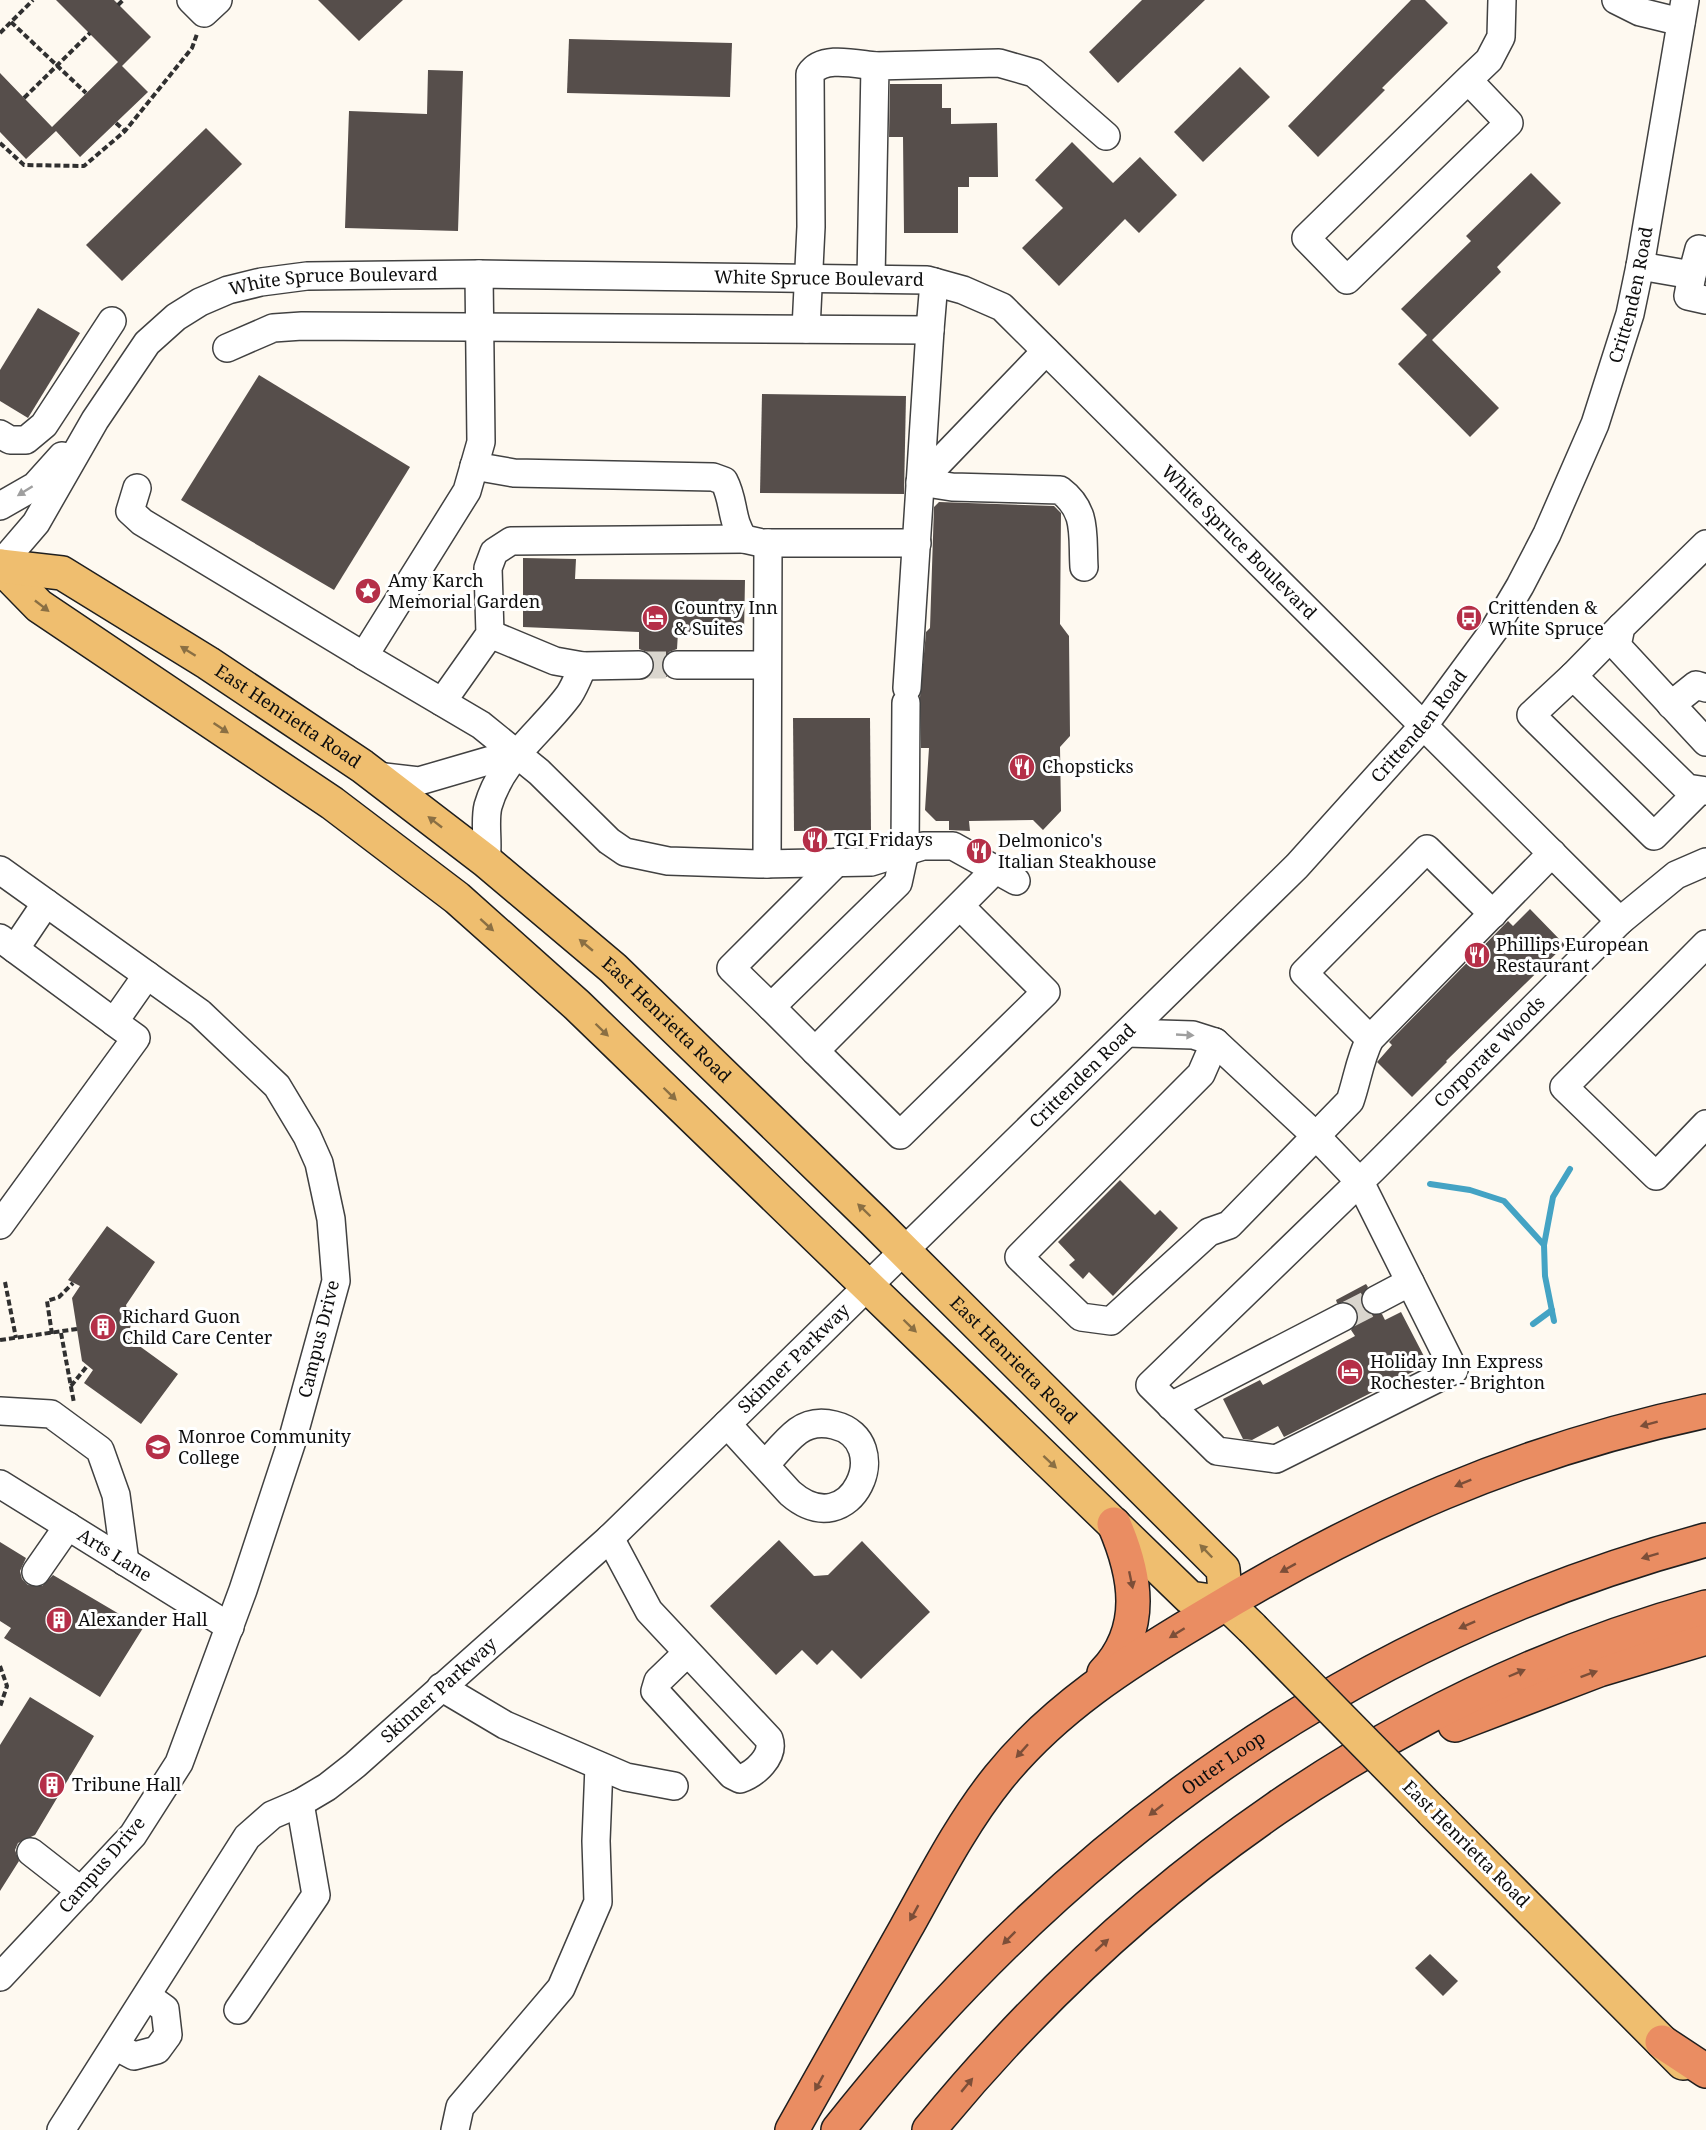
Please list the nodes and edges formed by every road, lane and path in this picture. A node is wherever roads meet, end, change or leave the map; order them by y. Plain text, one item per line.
1 (33, 0) edge
2 (123, 0) edge
3 (1502, 0) edge
4 (1616, 0) edge
5 (118, 4) dead end
6 (204, 4) edge
7 (1683, 11) edge
8 (11, 22) junction
9 (0, 33) edge
10 (90, 33) dead end
11 (57, 66) junction
12 (875, 66) junction
13 (1468, 80) junction
14 (86, 93) dead end
15 (24, 98) dead end
16 (116, 123) dead end
17 (125, 131) junction
18 (1106, 136) dead end
19 (0, 143) edge
20 (1706, 251) edge
21 (1640, 266) junction
22 (479, 274) junction
23 (1692, 275) junction
24 (807, 278) junction
25 (871, 279) junction
26 (934, 282) junction
27 (1706, 300) edge
28 (112, 321) dead end
29 (479, 328) junction
30 (806, 329) junction
31 (930, 330) junction
32 (227, 348) dead end
33 (1046, 351) junction
34 (95, 420) junction
35 (0, 434) edge
36 (474, 466) junction
37 (920, 482) junction
38 (137, 488) dead end
39 (0, 506) edge
40 (756, 541) junction
41 (916, 543) junction
42 (1706, 544) edge
43 (0, 566) edge
44 (1084, 567) dead end
45 (1621, 627) junction
46 (490, 634) junction
47 (364, 656) junction
48 (767, 664) junction
49 (639, 665) tunnel mouth
50 (677, 665) tunnel mouth
51 (583, 666) junction
52 (1573, 676) junction
53 (1706, 688) edge
54 (442, 702) junction
55 (1671, 705) junction
56 (1424, 725) junction
57 (1706, 742) edge
58 (515, 753) junction
59 (375, 776) junction
60 (1703, 791) edge
61 (905, 851) junction
62 (1552, 853) junction
63 (486, 861) junction
64 (837, 862) junction
65 (1706, 862) edge
66 (767, 864) junction
67 (0, 870) edge
68 (46, 903) junction
69 (960, 906) junction
70 (1493, 914) junction
71 (1620, 921) junction
72 (7, 943) edge
73 (1706, 944) edge
74 (147, 975) junction
75 (771, 1007) junction
76 (114, 1022) junction
77 (1127, 1033) junction
78 (1370, 1039) junction
79 (1215, 1042) junction
80 (815, 1051) junction
81 (1706, 1124) edge
82 (1316, 1136) junction
83 (1360, 1182) junction
84 (0, 1225) edge
85 (905, 1251) junction
86 (5, 1282) dead end
87 (1410, 1282) junction
88 (73, 1283) dead end
89 (868, 1286) junction
90 (1376, 1300) tunnel mouth
91 (1343, 1317) tunnel mouth
92 (77, 1329) dead end
93 (61, 1333) junction
94 (52, 1334) junction
95 (16, 1338) junction
96 (0, 1340) edge
97 (88, 1365) dead end
98 (71, 1386) junction
99 (1171, 1406) junction
100 (0, 1411) edge
101 (1706, 1411) edge
102 (727, 1424) junction
103 (80, 1435) junction
104 (766, 1464) dead end
105 (0, 1484) edge
106 (1114, 1524) junction
107 (68, 1526) junction
108 (610, 1538) junction
109 (1706, 1540) edge
110 (125, 1562) junction
111 (36, 1572) dead end
112 (1227, 1603) junction
113 (1706, 1607) edge
114 (230, 1627) junction
115 (1706, 1638) edge
116 (1706, 1644) edge
117 (1672, 1649) junction
118 (687, 1653) junction
119 (0, 1666) edge
120 (441, 1687) junction
121 (0, 1707) edge
122 (1069, 1707) junction
123 (599, 1766) junction
124 (674, 1786) dead end
125 (300, 1803) junction
126 (31, 1852) dead end
127 (81, 1891) junction
128 (1165, 1892) junction
129 (0, 1977) edge
130 (147, 1996) junction
131 (238, 2010) dead end
132 (1662, 2042) junction
133 (115, 2046) junction
134 (1706, 2071) edge
135 (1706, 2085) edge
136 (61, 2130) edge
137 (455, 2130) edge
138 (792, 2130) edge
139 (838, 2130) edge
140 (929, 2130) edge

1 - 8 path
2 - 5 path
3 - 13 street
4 - 7 street
6 - 17 path
7 - 21 street, Crittenden Road
8 - 9 path
8 - 11 path
10 - 11 path
11 - 14 path
11 - 15 path
12 - 18 street
12 - 24 street
12 - 25 street
13 - 13 street
16 - 17 path
17 - 19 path
20 - 23 street
21 - 23 street
21 - 56 street, Crittenden Road
22 - 24 street, White Spruce Boulevard
22 - 29 street
22 - 34 street, White Spruce Boulevard
23 - 27 street
24 - 25 street, White Spruce Boulevard
24 - 30 street
25 - 26 street, White Spruce Boulevard
26 - 31 street
26 - 33 street, White Spruce Boulevard
28 - 35 street
29 - 30 street
29 - 32 street
29 - 36 street
30 - 31 street
31 - 37 street
33 - 37 street
33 - 56 street, White Spruce Boulevard
34 -> 39 street, White Spruce Boulevard
34 - 43 street, White Spruce Boulevard
36 - 40 street
36 - 47 street
37 - 41 street
37 - 44 street
38 - 47 street
40 - 41 street
40 - 46 street
40 - 48 street
41 - 61 street
42 - 45 street
59 -> 43 main road, East Henrietta Road
43 -> 89 main road
45 - 52 street
45 - 55 street
46 - 51 street
46 - 54 street
47 - 54 street
48 - 50 street
48 - 66 street
49 - 51 street
51 - 58 street
52 - 60 street
52 - 60 street
53 - 55 street
54 - 58 street
55 - 57 street
56 - 62 street
56 - 77 street, Crittenden Road
58 - 59 street
58 - 63 street
58 - 66 street
63 -> 59 main road, East Henrietta Road
61 - 64 street
61 - 69 street
61 - 75 street
62 - 70 street
62 - 71 street
85 -> 63 main road, East Henrietta Road
64 - 66 street
64 - 75 street
65 - 71 street, Corporate Woods
67 - 68 street, Campus Drive
68 - 72 street
68 - 74 street, Campus Drive
69 - 80 street
69 - 80 street
70 - 78 street
70 - 78 street
71 - 83 street, Corporate Woods
72 - 76 street
73 - 81 street
74 - 76 street
74 - 114 street, Campus Drive
75 - 80 street
76 - 84 street
77 -> 79 street
77 - 85 street, Crittenden Road
78 - 82 street
79 - 82 street
79 - 82 street
82 - 83 street
83 - 87 street
83 - 99 street, Corporate Woods
85 - 89 street, Crittenden Road
112 -> 85 main road, East Henrietta Road
86 - 95 path
87 - 90 street
87 - 99 street
88 - 94 path
89 - 102 street, Skinner Parkway
89 -> 106 main road
91 - 99 street
92 - 93 path
93 - 94 path
93 - 98 path
94 - 95 path
95 - 96 path
97 - 98 path
98 - 103 path
100 - 103 street
101 -> 112 highway
102 - 104 street
102 - 108 street, Skinner Parkway
103 - 110 street
105 - 107 street, Arts Lane
106 - 112 main road
106 -> 122 highway
107 - 110 street, Arts Lane
107 - 111 street
108 - 118 street
108 - 120 street, Skinner Parkway
109 -> 139 highway, Outer Loop
110 - 114 street, Arts Lane
112 -> 122 highway
112 - 132 main road, East Henrietta Road, bridge
128 -> 113 highway
114 - 127 street, Campus Drive
115 - 117 highway
116 - 117 highway
128 -> 117 highway
118 - 118 street
119 - 121 path
120 - 123 street
120 - 125 street, Skinner Parkway
122 -> 138 highway
123 - 124 street
123 - 137 street
125 - 130 street, Skinner Parkway
125 - 131 street
126 - 127 street
127 - 129 street, Campus Drive
140 -> 128 highway
130 - 133 street, Skinner Parkway
130 - 133 street
132 - 134 highway
132 - 135 main road, East Henrietta Road
133 - 136 street, Skinner Parkway

